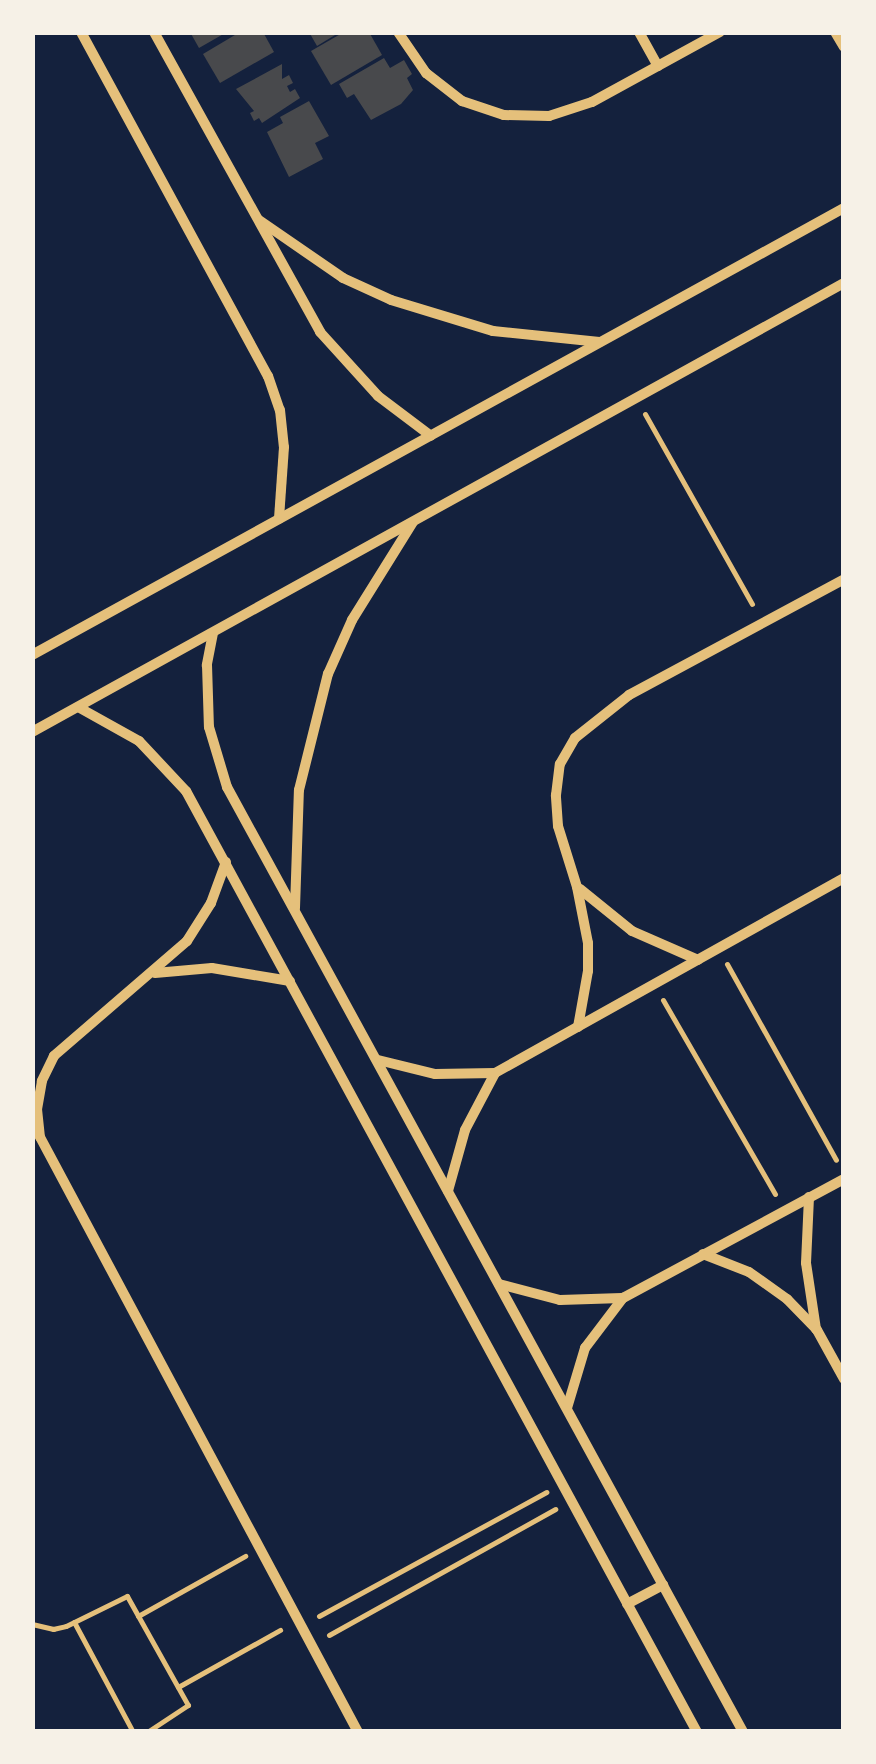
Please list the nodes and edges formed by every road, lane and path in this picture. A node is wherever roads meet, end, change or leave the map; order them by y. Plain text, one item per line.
1 (81, 32) edge
2 (154, 32) edge
3 (398, 32) edge
4 (639, 32) edge
5 (720, 32) edge
6 (836, 32) edge
7 (844, 47) edge
8 (658, 66) junction
9 (844, 208) edge
10 (256, 217) junction
11 (844, 283) edge
12 (600, 342) junction
13 (636, 398) junction
14 (431, 436) junction
15 (279, 519) junction
16 (416, 519) junction
17 (844, 579) edge
18 (763, 623) junction
19 (212, 633) junction
20 (32, 655) edge
21 (78, 706) junction
22 (32, 732) edge
23 (226, 862) junction
24 (844, 878) edge
25 (577, 887) junction
26 (295, 909) junction
27 (718, 948) junction
28 (698, 960) junction
29 (154, 974) junction
30 (290, 981) junction
31 (654, 984) junction
32 (578, 1027) junction
33 (377, 1060) junction
34 (495, 1074) junction
35 (844, 1176) edge
36 (448, 1191) junction
37 (809, 1197) junction
38 (785, 1210) junction
39 (703, 1254) junction
40 (500, 1284) junction
41 (622, 1298) junction
42 (816, 1330) junction
43 (844, 1379) edge
44 (567, 1408) junction
45 (562, 1483) junction
46 (571, 1500) junction
47 (258, 1549) junction
48 (663, 1584) junction
49 (628, 1604) junction
50 (138, 1616) junction
51 (74, 1622) junction
52 (298, 1623) junction
53 (32, 1624) edge
54 (311, 1646) junction
55 (178, 1687) junction
56 (132, 1732) edge
57 (147, 1732) edge
58 (358, 1732) edge
59 (696, 1732) edge
60 (743, 1732) edge

1 - 15 street
2 - 10 street
3 - 8 street
4 - 8 street
5 - 8 street
6 - 7 street
9 - 12 street
10 - 12 street
10 - 14 street
11 - 13 street
12 - 14 street
13 - 16 street
13 - 18 path
14 - 15 street
15 - 20 street
16 - 19 street
16 - 26 street
17 - 18 street
18 - 25 street
19 - 21 street
19 - 26 street
21 - 22 street
21 - 23 street
23 - 29 street
23 - 30 street
24 - 27 street
25 - 28 street
25 - 32 street
26 - 33 street
27 - 28 street
27 - 35 path
28 - 31 street
29 - 30 street
29 - 47 street
30 - 45 street
31 - 32 street
31 - 38 path
32 - 34 street
33 - 34 street
33 - 36 street
34 - 36 street
35 - 37 street
36 - 40 street
37 - 38 street
37 - 42 street
38 - 39 street
39 - 41 street
39 - 42 street
40 - 41 street
40 - 44 street
41 - 44 street
42 - 43 street
44 - 48 street
45 - 46 street
45 - 52 path
46 - 49 street
46 - 54 path
47 - 50 path
47 - 52 street
48 - 49 street
48 - 60 street
49 - 59 street
50 - 51 path
50 - 55 path
51 - 53 path
51 - 56 path
52 - 54 street
52 - 55 path
54 - 58 street
55 - 57 path

